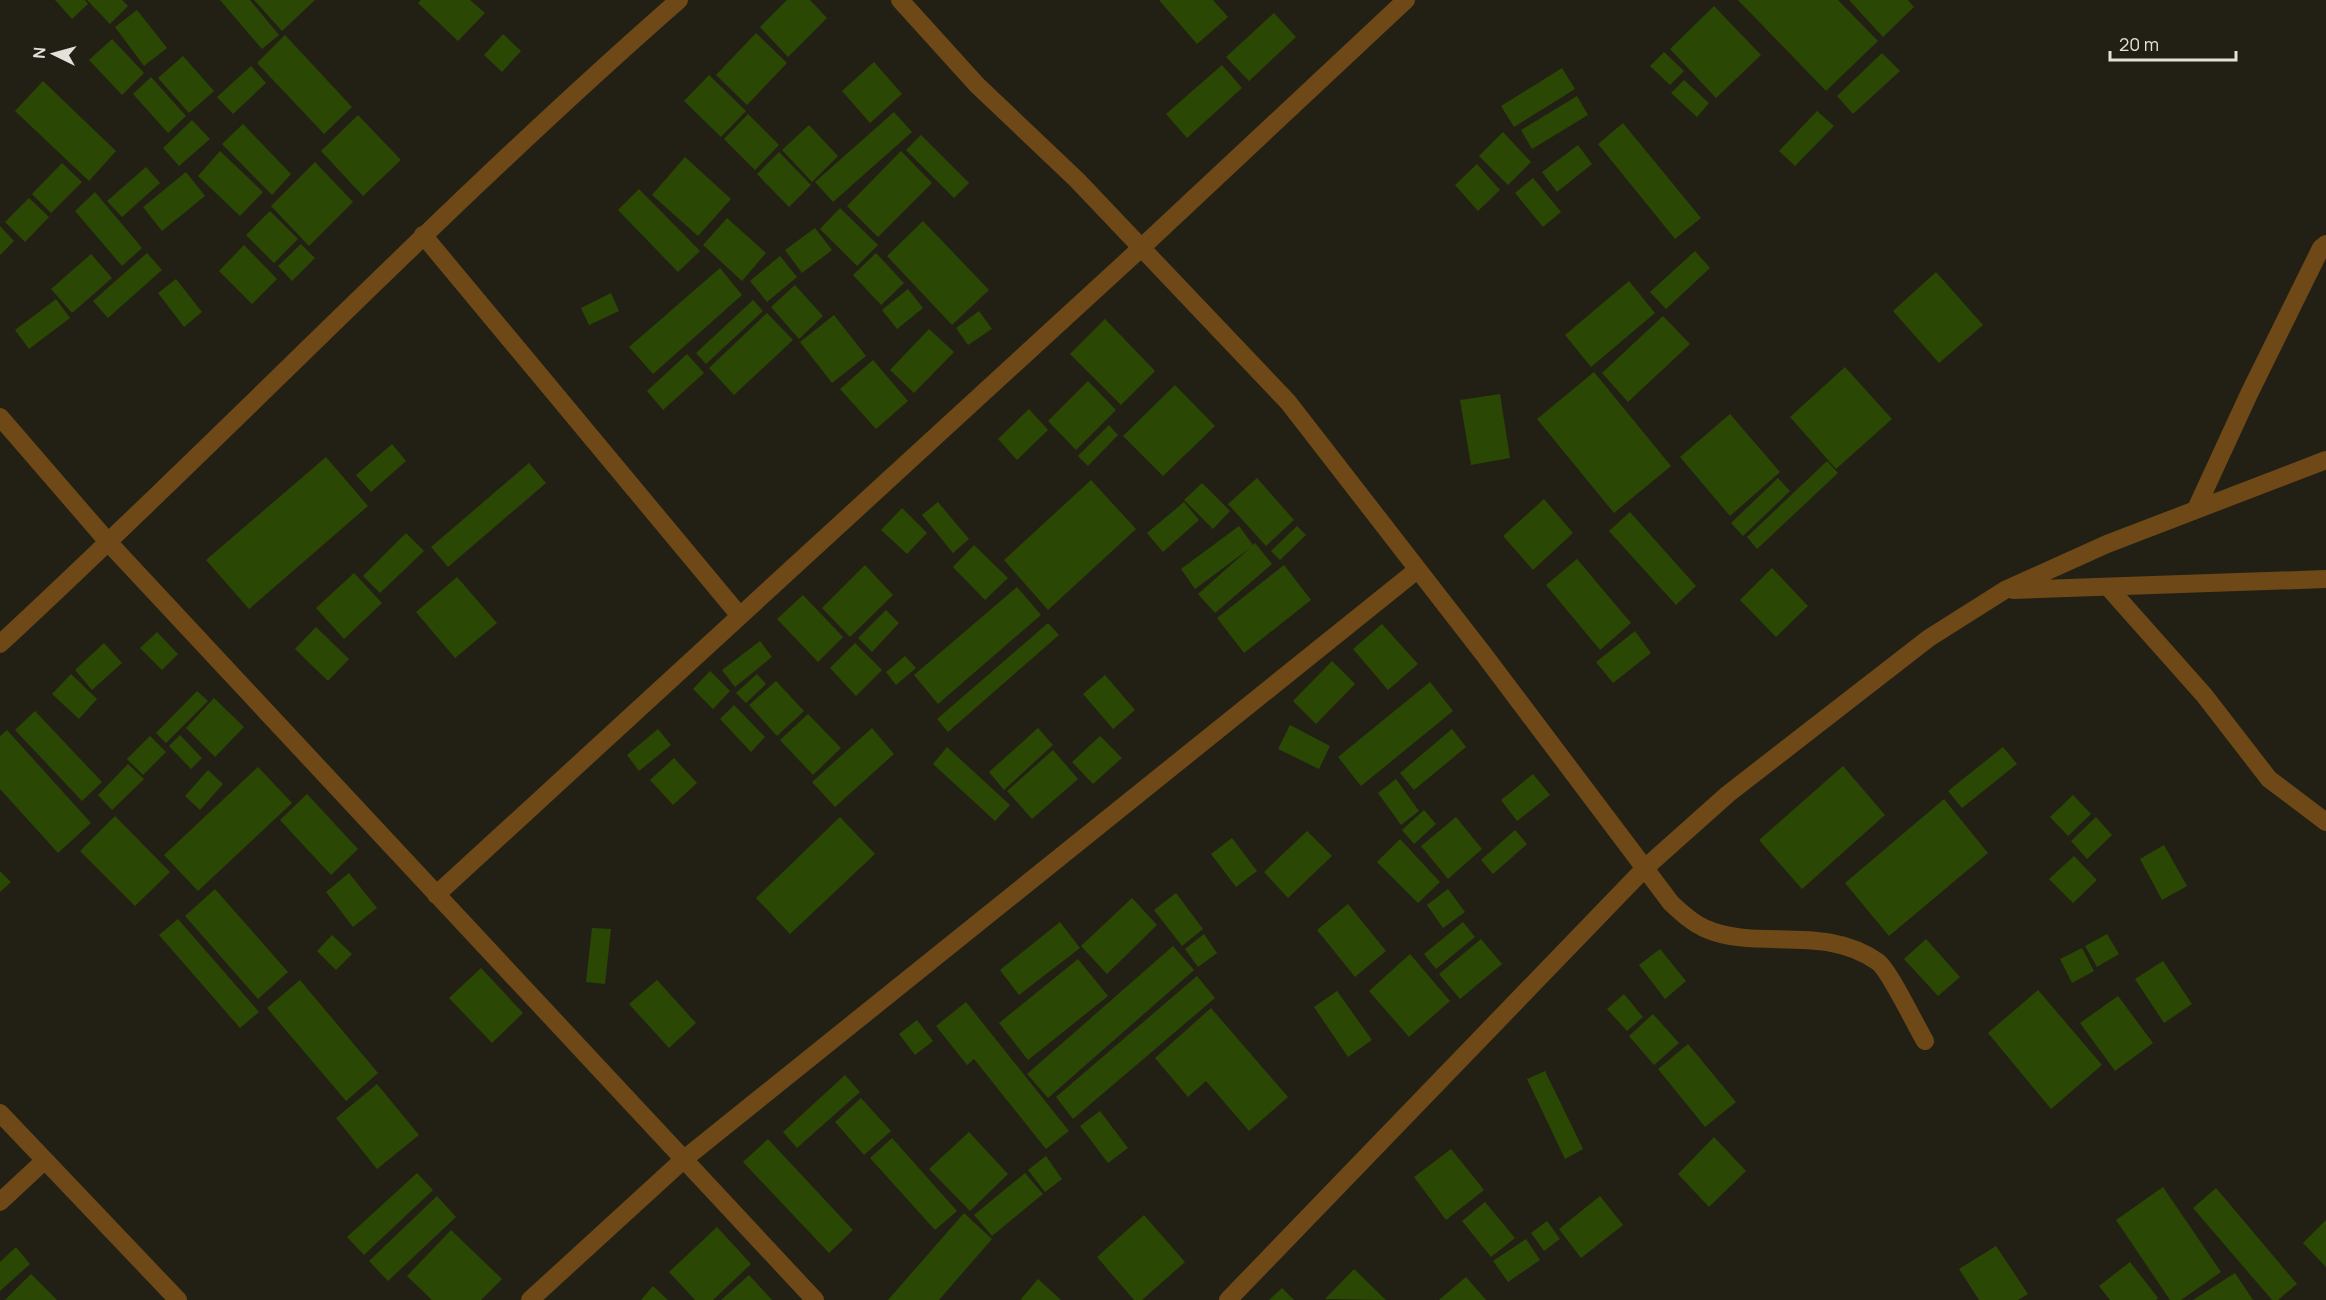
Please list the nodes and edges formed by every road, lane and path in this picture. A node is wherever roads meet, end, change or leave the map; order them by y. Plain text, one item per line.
1 (678, 0) edge
2 (900, 0) edge
3 (1406, 0) edge
4 (423, 235) junction
5 (2326, 244) edge
6 (1141, 249) junction
7 (0, 417) edge
8 (2326, 460) edge
9 (2196, 509) junction
10 (109, 543) junction
11 (1417, 570) junction
12 (2326, 579) edge
13 (2108, 587) junction
14 (2005, 590) junction
15 (740, 616) junction
16 (0, 644) edge
17 (2326, 822) edge
18 (1645, 868) junction
19 (436, 895) junction
20 (1925, 1041) dead end
21 (0, 1113) edge
22 (683, 1160) junction
23 (44, 1161) junction
24 (0, 1202) edge
25 (178, 1300) edge
26 (530, 1300) edge
27 (815, 1300) edge
28 (1228, 1300) edge

1 - 4 street
2 - 6 street
3 - 6 street
4 - 10 street
4 - 15 street
5 - 9 street
6 - 11 street
6 - 15 street
7 - 10 street
8 - 9 street
9 - 14 street
10 - 16 street
10 - 19 street
11 - 18 street
11 - 22 street
12 - 13 street
13 - 14 street
13 - 17 street
14 - 18 street
15 - 19 street
18 - 20 street
18 - 28 street
19 - 22 street
21 - 23 street
22 - 26 street
22 - 27 street
23 - 24 street
23 - 25 street

